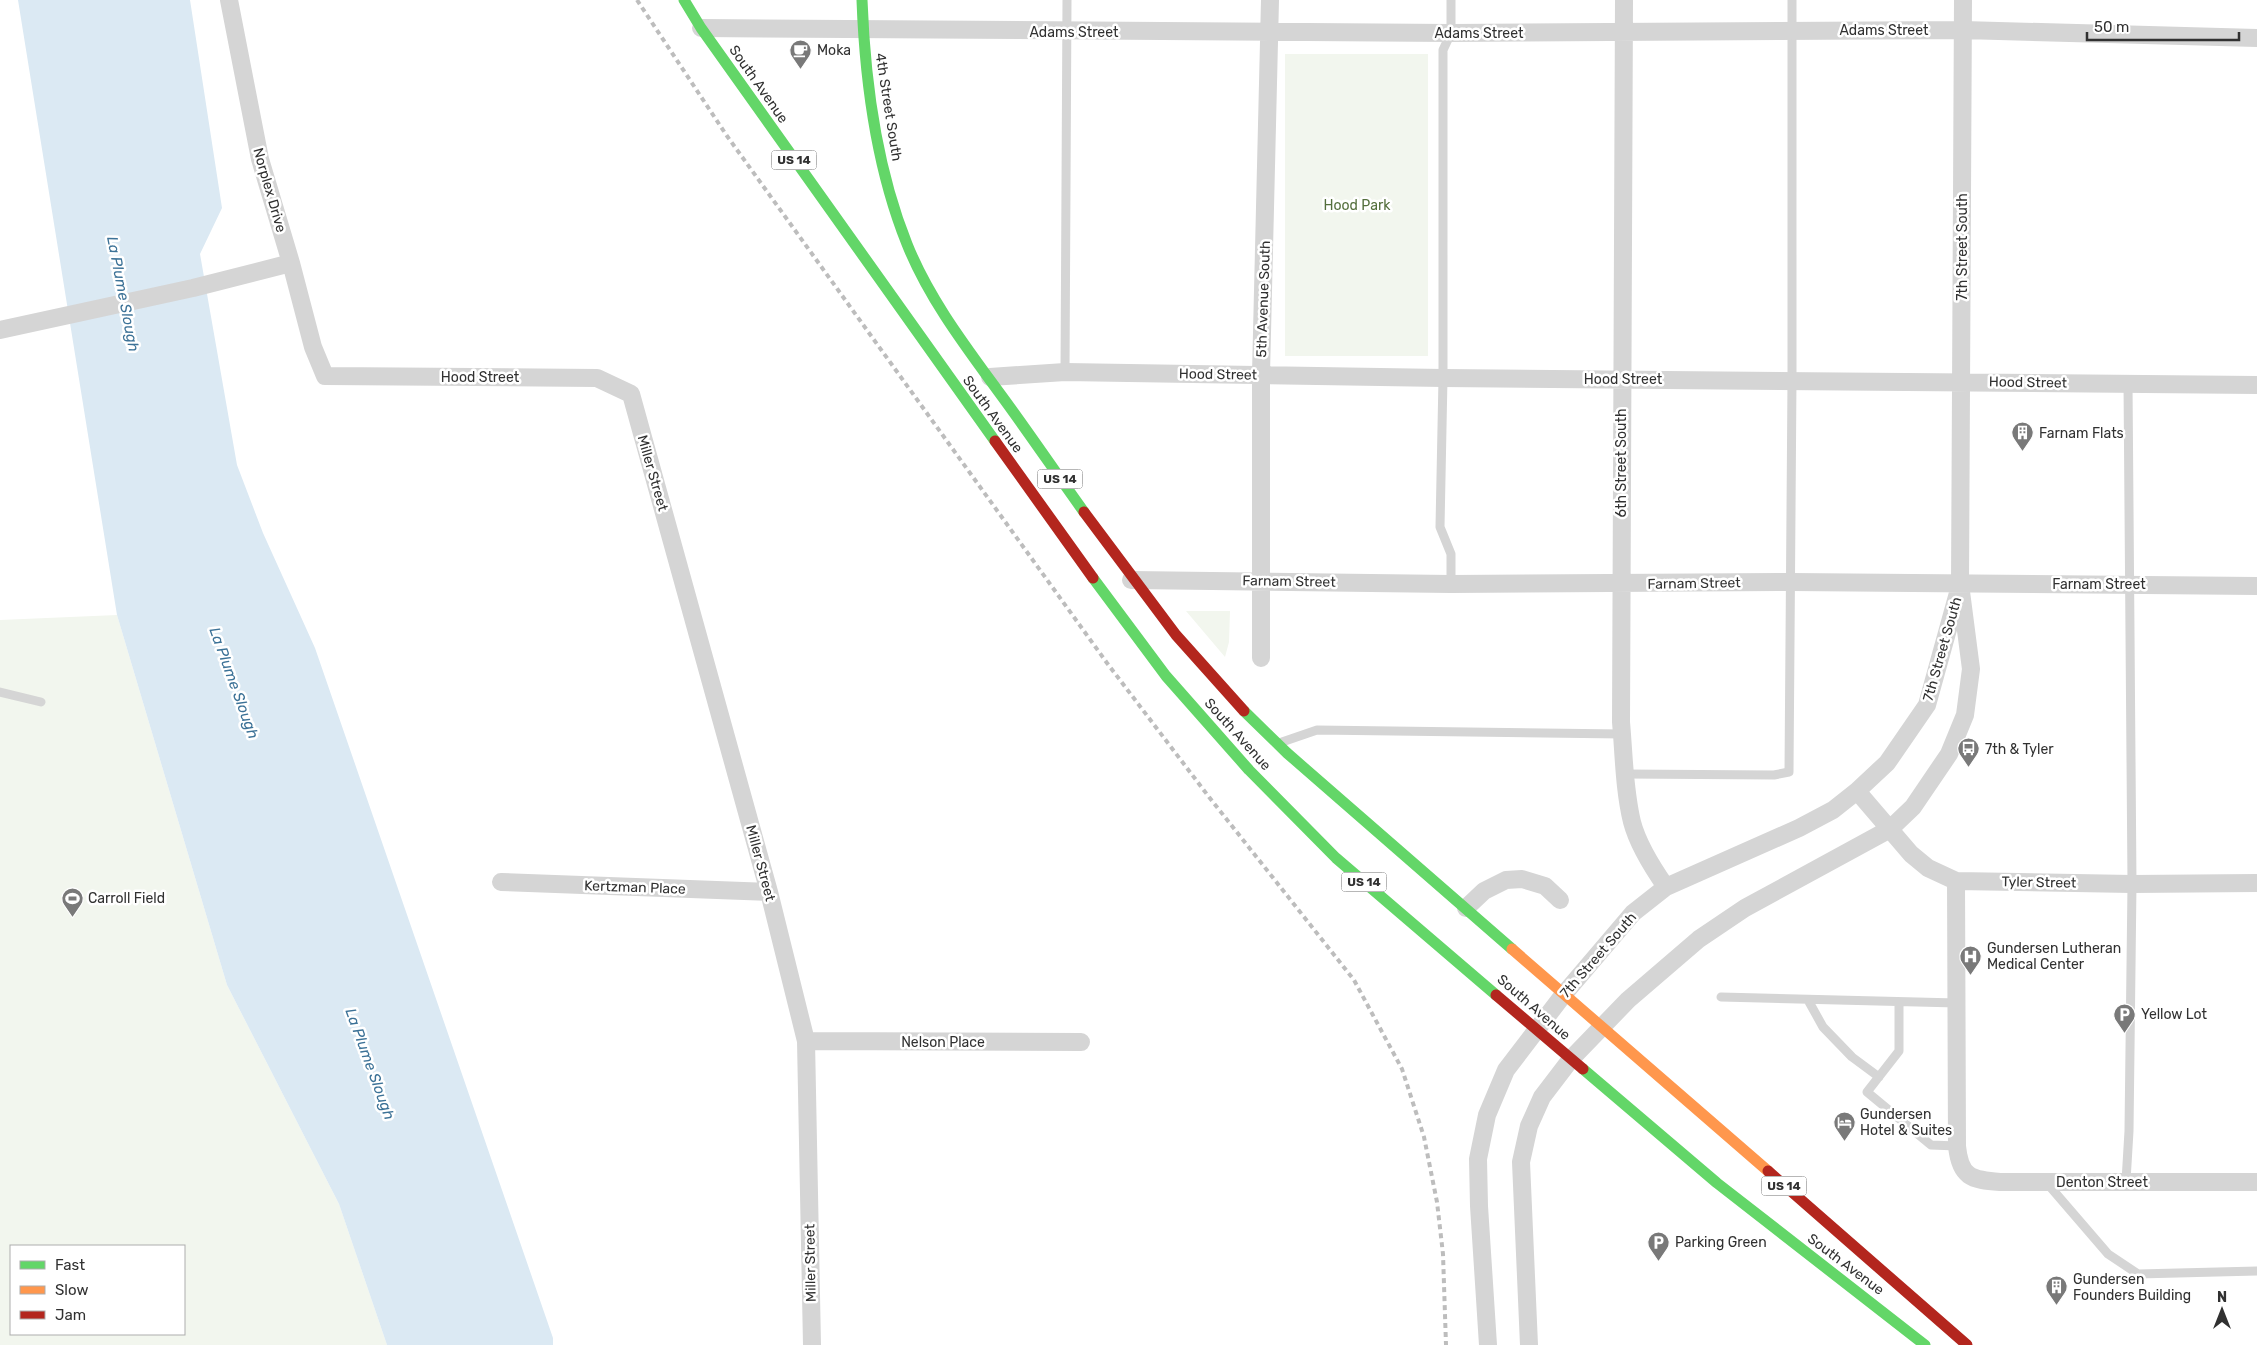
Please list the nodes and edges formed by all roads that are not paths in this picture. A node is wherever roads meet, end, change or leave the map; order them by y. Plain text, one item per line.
1 (229, 0) edge
2 (684, 0) edge
3 (862, 0) edge
4 (1067, 0) edge
5 (1270, 0) edge
6 (1451, 0) edge
7 (1624, 0) edge
8 (1792, 0) edge
9 (1964, 0) edge
10 (701, 28) junction
11 (863, 29) junction
12 (1963, 30) junction
13 (1792, 31) junction
14 (1068, 32) junction
15 (1624, 32) junction
16 (1270, 33) junction
17 (1451, 33) junction
18 (2257, 38) edge
19 (291, 263) junction
20 (935, 298) joint
21 (0, 330) edge
22 (1064, 372) junction
23 (1261, 374) junction
24 (325, 376) joint
25 (990, 377) junction
26 (1442, 378) junction
27 (1622, 378) junction
28 (1792, 380) junction
29 (1961, 381) junction
30 (2128, 383) junction
31 (2257, 385) edge
32 (631, 394) joint
33 (1131, 580) junction
34 (1260, 580) junction
35 (1791, 582) junction
36 (1451, 584) junction
37 (1621, 584) junction
38 (1960, 584) junction
39 (2130, 584) junction
40 (2257, 586) edge
41 (1261, 658) dead end
42 (0, 692) edge
43 (41, 702) dead end
44 (1622, 734) junction
45 (1276, 744) junction
46 (1625, 774) junction
47 (1857, 791) junction
48 (1890, 829) junction
49 (1956, 881) junction
50 (501, 882) dead end
51 (2257, 883) edge
52 (2132, 884) junction
53 (1666, 887) junction
54 (769, 892) junction
55 (1560, 900) dead end
56 (1466, 908) junction
57 (1564, 994) junction
58 (1721, 997) dead end
59 (1808, 1000) junction
60 (1899, 1002) junction
61 (1957, 1003) junction
62 (1602, 1026) junction
63 (1536, 1029) junction
64 (806, 1041) junction
65 (1081, 1042) dead end
66 (1571, 1059) junction
67 (1879, 1077) junction
68 (1958, 1152) junction
69 (2126, 1181) junction
70 (2046, 1182) junction
71 (2257, 1182) edge
72 (2257, 1271) edge
73 (812, 1345) edge
74 (1488, 1345) edge
75 (1529, 1345) edge
76 (1925, 1345) edge
77 (1967, 1345) edge

1 - 19 street, Norplex Drive
2 - 10 highway, South Avenue / US 14
3 - 11 highway, 4th Street South / US 14
4 - 14 lane
5 - 16 street, 5th Avenue South
6 - 17 lane
7 - 15 street, 6th Street South
8 - 13 lane
9 - 12 street, 7th Street South
10 - 11 street, Adams Street
10 - 63 highway, South Avenue / US 14
11 - 14 street, Adams Street
11 - 20 highway, 4th Street South / US 14
12 - 13 street, Adams Street
12 - 18 street, Adams Street
12 - 29 street, 7th Street South
13 - 15 street, Adams Street
13 - 28 lane
14 - 16 street, Adams Street
14 - 22 lane
15 - 17 street, Adams Street
15 - 27 street, 6th Street South
16 - 17 street, Adams Street
16 - 23 street, 5th Avenue South
17 - 26 lane
19 - 21 street
19 - 24 street, Norplex Drive
20 - 25 highway, South Avenue / US 14
22 - 23 street, Hood Street
22 - 25 street, Hood Street
23 - 26 street, Hood Street
23 - 34 street, 5th Avenue South
24 - 32 street, Hood Street
25 - 33 highway, South Avenue / US 14
26 - 27 street, Hood Street
26 - 36 lane
27 - 28 street, Hood Street
27 - 37 street, 6th Street South
28 - 29 street, Hood Street
28 - 35 lane
29 - 30 street, Hood Street
29 - 38 street, 7th Street South
30 - 31 street, Hood Street
30 - 39 lane
32 - 54 street, Miller Street
33 - 34 street, Farnam Street
33 - 45 highway, South Avenue / US 14
34 - 36 street, Farnam Street
34 - 41 street, 5th Avenue South
35 - 37 street, Farnam Street
35 - 38 street, Farnam Street
35 - 46 lane
36 - 37 street, Farnam Street
37 - 44 street, 6th Street South
38 - 39 street, Farnam Street
38 - 47 street, 7th Street South
38 - 48 street, 7th Street South
39 - 40 street, Farnam Street
39 - 52 lane
42 - 43 lane
44 - 45 lane
44 - 46 street, 6th Street South
45 - 56 highway, South Avenue / US 14
46 - 53 street, 6th Street South
47 - 48 street, Tyler Street
47 - 53 street, 7th Street South
48 - 49 street, Tyler Street
48 - 62 street, 7th Street South
49 - 52 street, Tyler Street
49 - 61 street
50 - 54 street, Kertzman Place
51 - 52 street, Tyler Street
52 - 69 lane
53 - 57 street, 7th Street South
54 - 64 street, Miller Street
55 - 56 street
56 - 57 highway, South Avenue / US 14
57 - 62 highway, South Avenue / US 14
57 - 63 street, 7th Street South
58 - 59 lane
59 - 60 lane
59 - 67 lane
60 - 61 lane
60 - 67 lane
61 - 68 street
62 - 66 street, 7th Street South
62 - 77 highway, South Avenue / US 14
63 - 66 highway, South Avenue / US 14
63 - 74 street, 7th Street South
64 - 65 street, Nelson Place
64 - 73 street, Miller Street
66 - 75 street, 7th Street South
66 - 76 highway, South Avenue / US 14
67 - 68 lane
68 - 70 street, Denton Street
69 - 70 street, Denton Street
69 - 71 street, Denton Street
70 - 72 lane

